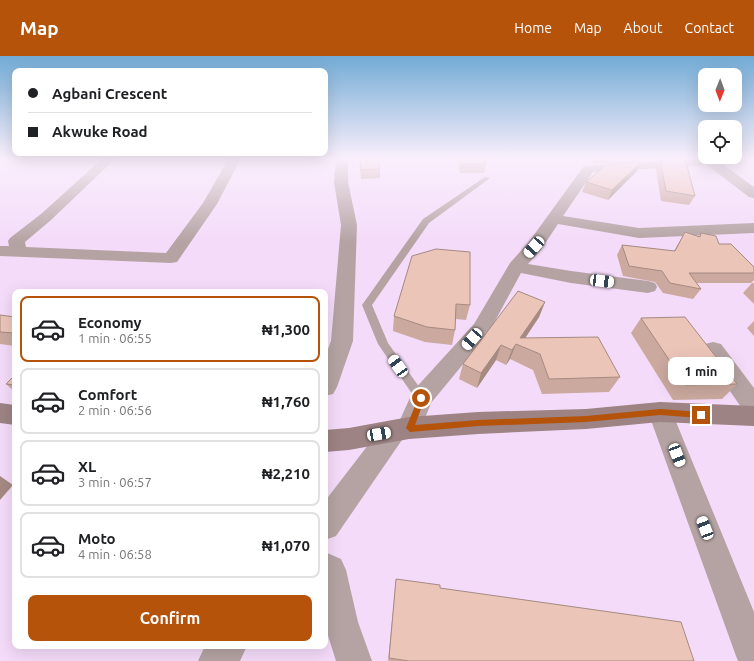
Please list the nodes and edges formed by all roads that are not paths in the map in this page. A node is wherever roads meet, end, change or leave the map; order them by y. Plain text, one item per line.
1 (79, 186) edge
2 (220, 186) edge
3 (342, 186) edge
4 (475, 186) edge
5 (575, 186) edge
6 (742, 186) edge
7 (754, 194) edge
8 (554, 219) junction
9 (754, 228) edge
10 (0, 251) edge
11 (20, 253) junction
12 (516, 267) junction
13 (648, 287) dead end
14 (355, 305) junction
15 (713, 350) edge
16 (328, 379) edge
17 (421, 398) junction
18 (754, 406) edge
19 (660, 412) junction
20 (0, 413) edge
21 (12, 415) edge
22 (754, 416) edge
23 (402, 430) junction
24 (328, 441) edge
25 (328, 522) edge
26 (328, 569) edge
27 (752, 648) edge
28 (226, 649) edge
29 (216, 661) edge
30 (354, 661) edge

1 - 11 street
2 - 11 street
3 - 14 street
4 - 14 lane
5 - 8 street
6 - 7 street
8 - 9 street
8 - 12 street
10 - 11 street
12 - 13 street
12 - 17 street
14 - 16 street
14 - 17 lane
15 - 18 street
17 - 23 street
19 - 22 main road
19 - 23 main road
19 - 27 street
20 - 21 main road
23 - 24 main road
23 - 25 street
26 - 30 street
28 - 29 street

